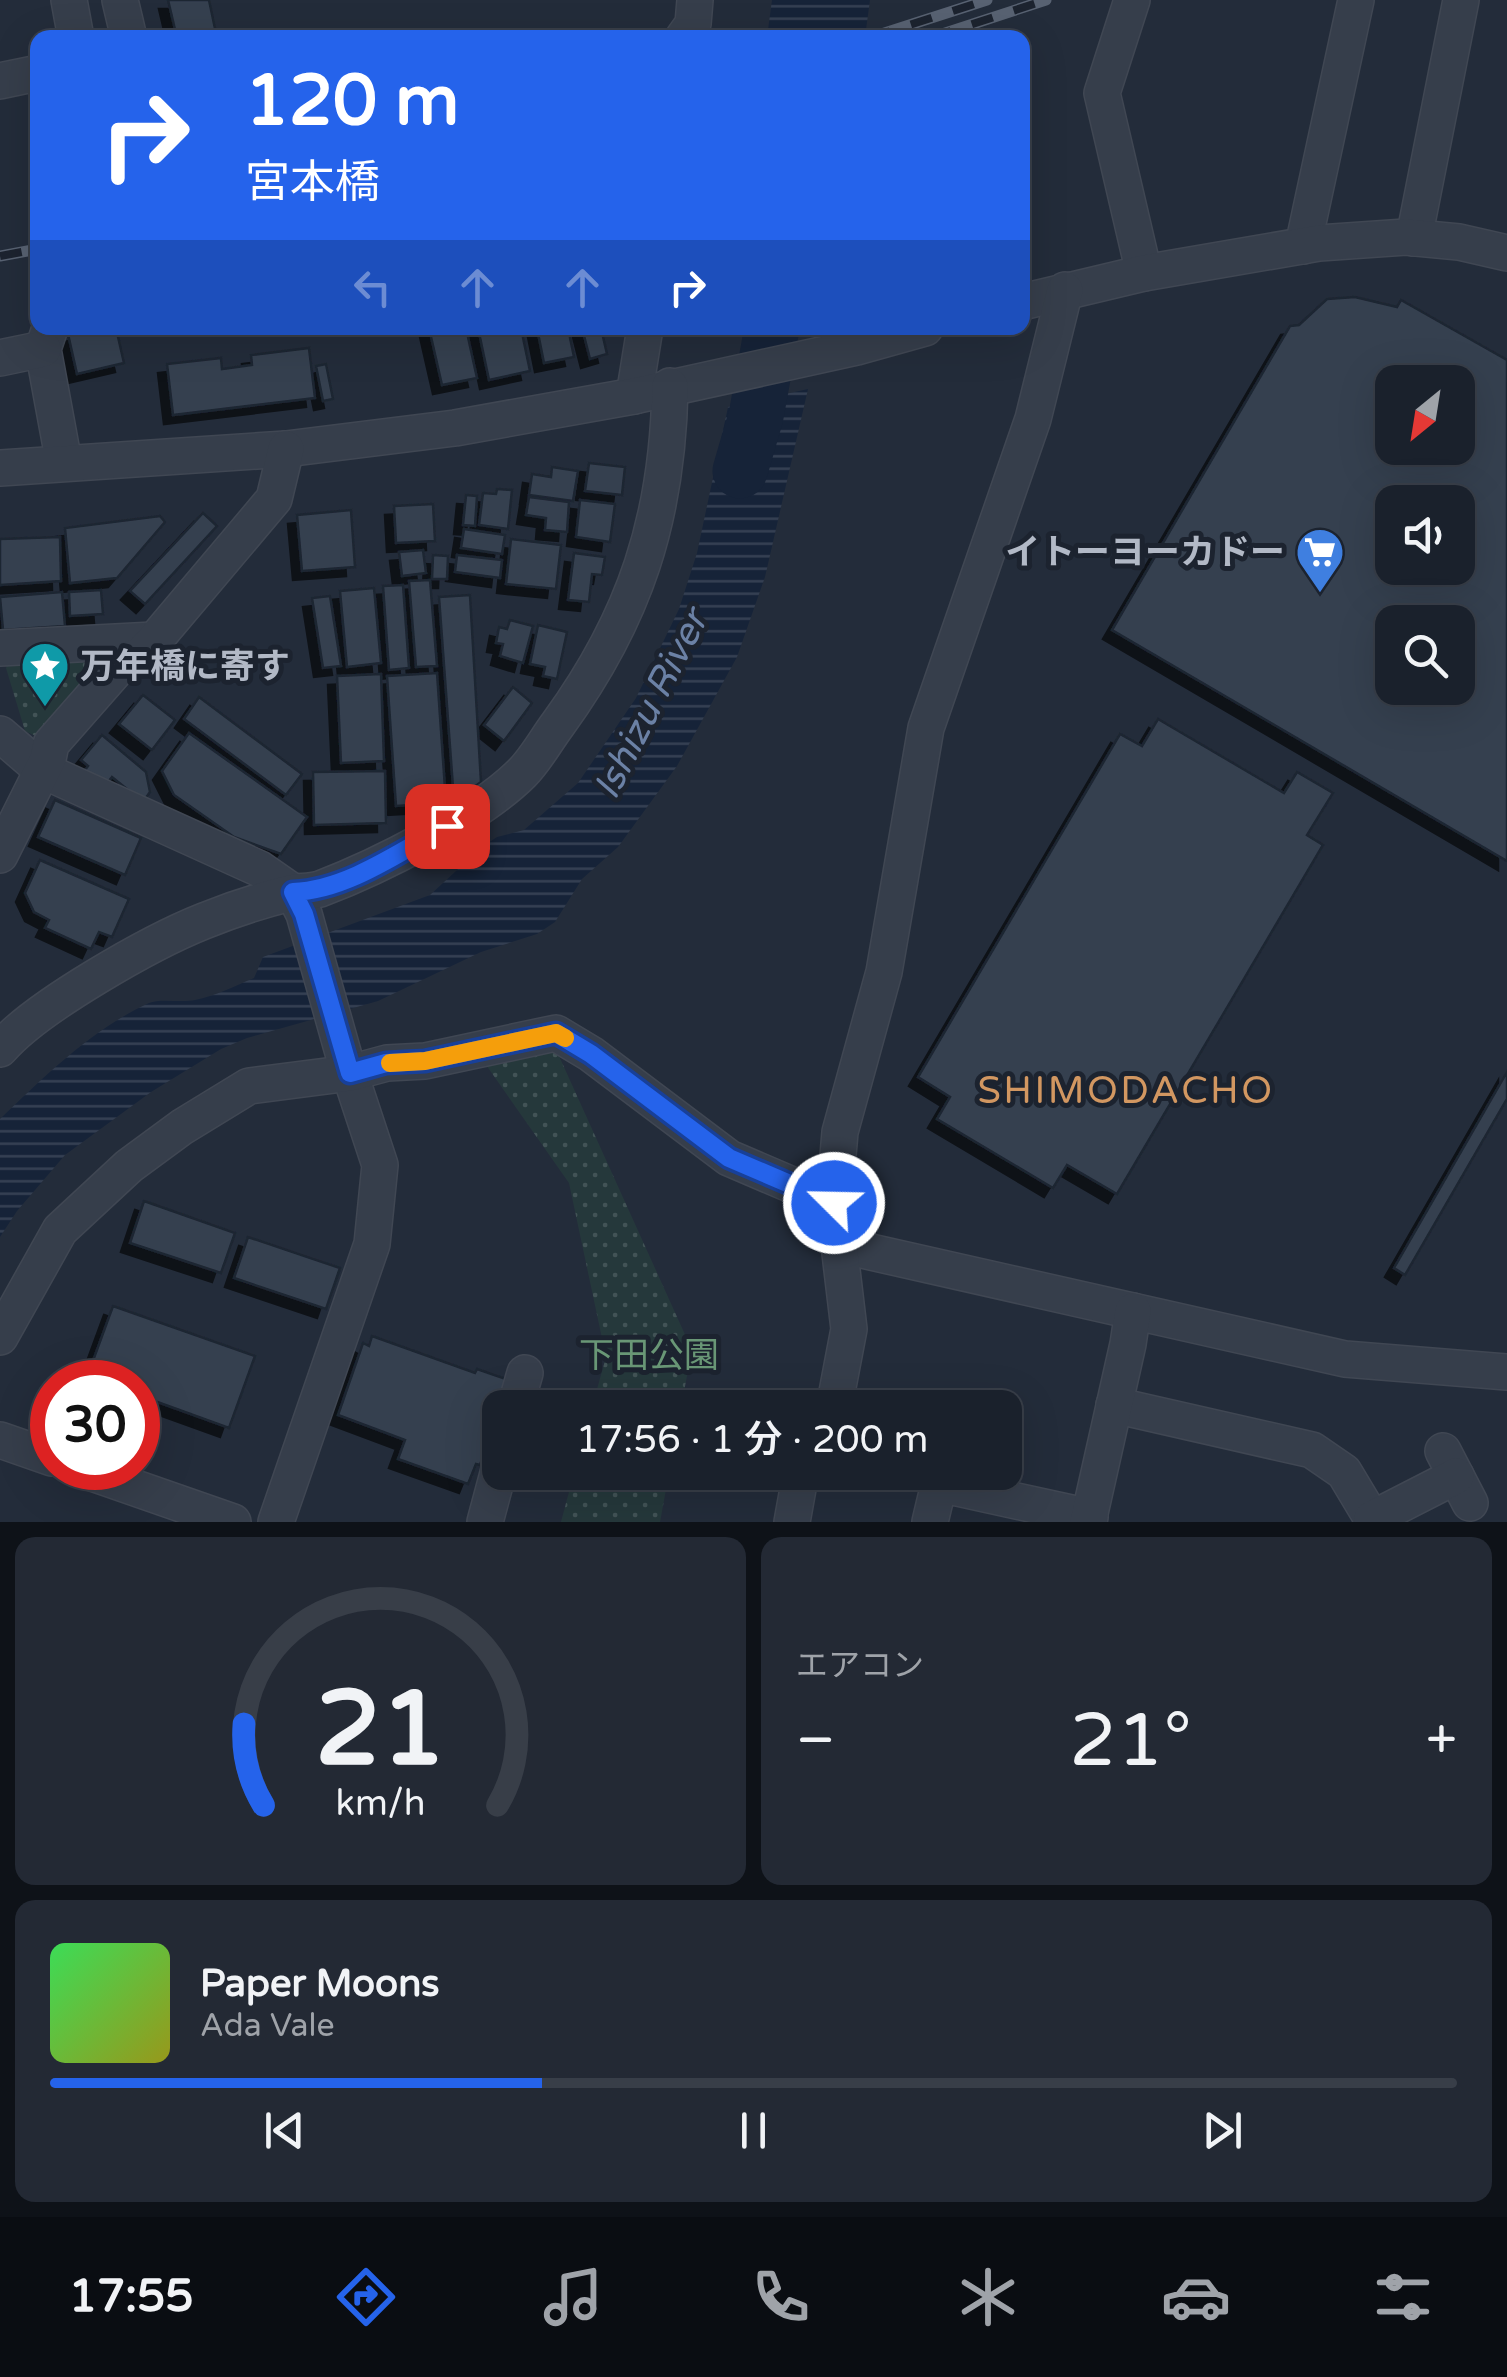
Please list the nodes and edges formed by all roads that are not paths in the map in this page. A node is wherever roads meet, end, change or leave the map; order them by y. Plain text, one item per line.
1 (69, 0) edge
2 (120, 0) edge
3 (695, 0) edge
4 (1132, 0) edge
5 (1356, 0) edge
6 (1462, 0) edge
7 (75, 30) edge
8 (127, 30) edge
9 (688, 30) edge
10 (30, 74) edge
11 (0, 80) edge
12 (1414, 238) junction
13 (1303, 246) junction
14 (1507, 253) edge
15 (1144, 274) junction
16 (1065, 290) junction
17 (1030, 300) edge
18 (644, 335) edge
19 (900, 335) edge
20 (47, 338) edge
21 (0, 358) edge
22 (678, 385) junction
23 (634, 396) junction
24 (286, 449) junction
25 (64, 463) junction
26 (0, 468) edge
27 (0, 648) edge
28 (140, 652) junction
29 (0, 734) edge
30 (47, 758) junction
31 (0, 855) edge
32 (299, 903) junction
33 (0, 1049) edge
34 (347, 1064) junction
35 (834, 1203) junction
36 (840, 1245) junction
37 (1132, 1311) junction
38 (0, 1337) edge
39 (1507, 1372) edge
40 (524, 1373) dead end
41 (520, 1390) edge
42 (838, 1390) edge
43 (1114, 1406) junction
44 (0, 1440) edge
45 (30, 1450) edge
46 (1456, 1477) dead end
47 (141, 1490) edge
48 (494, 1490) edge
49 (798, 1490) edge
50 (1089, 1519) edge
51 (1373, 1520) edge
52 (233, 1522) edge
53 (276, 1522) edge
54 (485, 1522) edge
55 (792, 1522) edge
56 (930, 1522) edge

1 - 7 street
2 - 8 street
3 - 9 street
4 - 15 street
5 - 13 street
6 - 12 street
10 - 11 street
12 - 13 street
12 - 14 street
13 - 15 street
15 - 16 street
16 - 17 street
16 - 35 street
18 - 23 street
19 - 22 street
20 - 21 street
20 - 25 street
22 - 23 street
22 - 32 street
23 - 24 street
24 - 25 street
24 - 28 street
25 - 26 street
27 - 28 street
28 - 30 street
29 - 30 street
30 - 31 street
30 - 32 street
32 - 33 street
32 - 34 street
34 - 35 street
34 - 38 street
34 - 53 street
35 - 36 street
36 - 37 street
36 - 42 street
37 - 39 street
37 - 43 street
40 - 41 street
43 - 50 street
43 - 51 street
44 - 45 street
46 - 51 street
47 - 52 street
48 - 54 street
49 - 55 street
50 - 56 street

